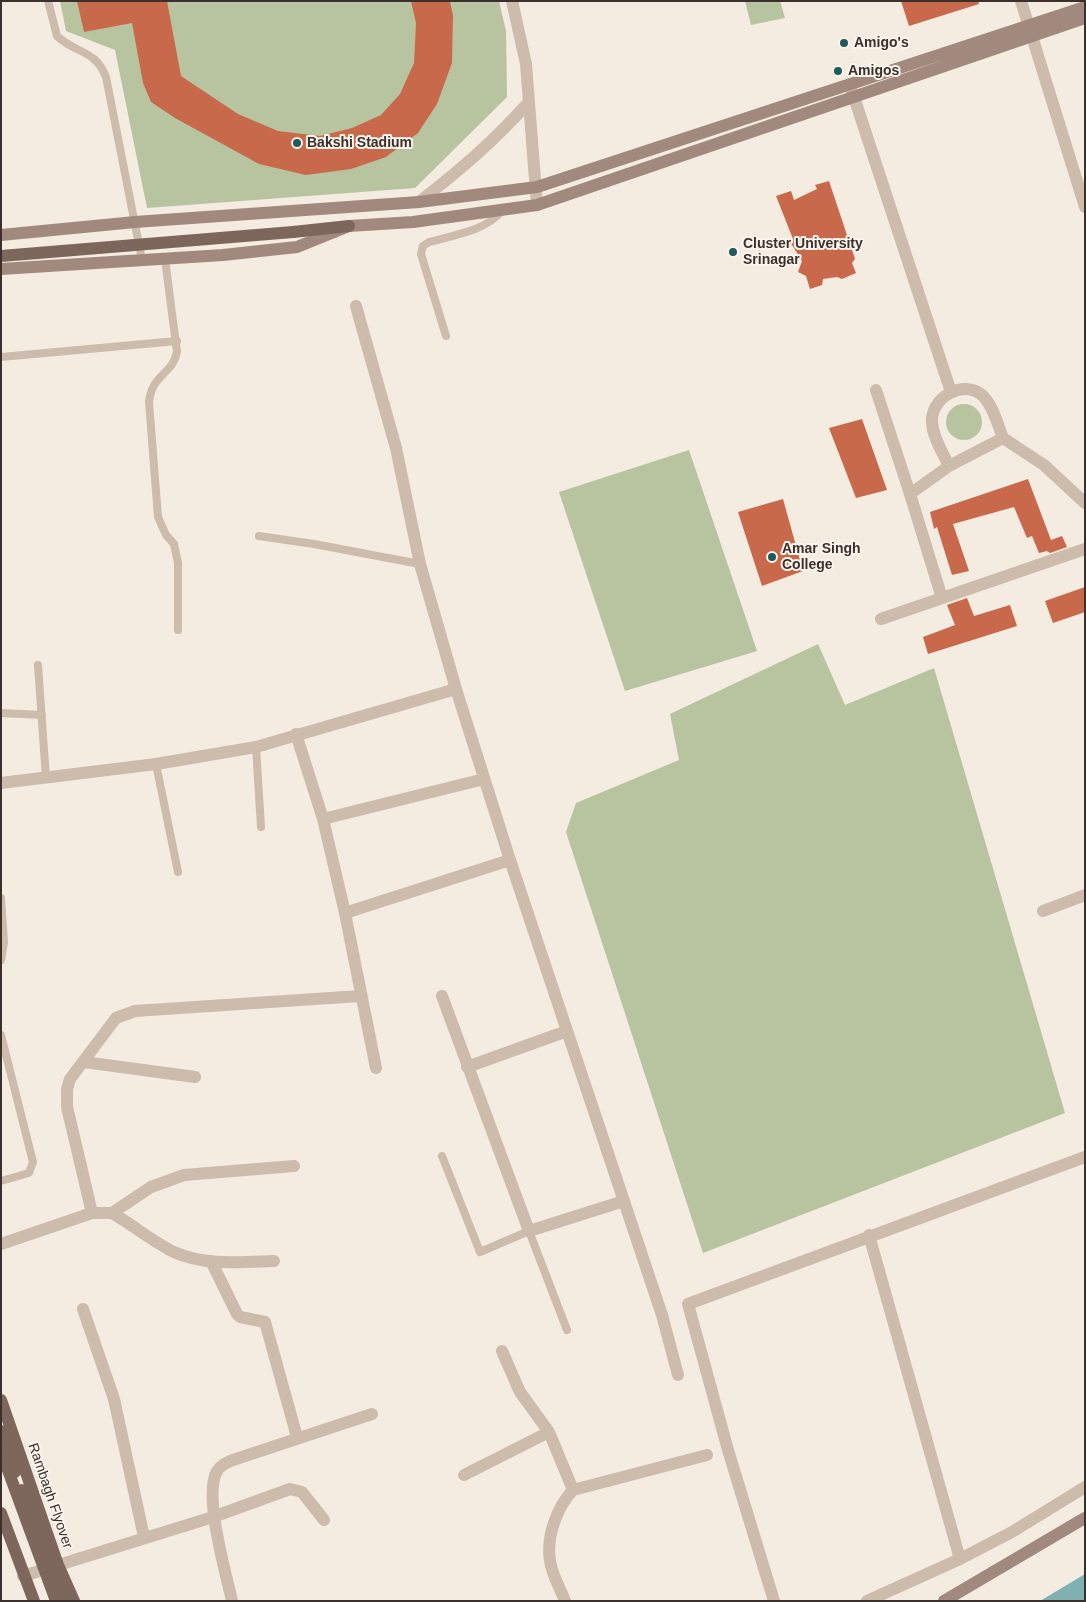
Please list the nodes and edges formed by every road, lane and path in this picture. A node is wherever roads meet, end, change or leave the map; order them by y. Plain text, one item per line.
1 (48, 1) edge
2 (512, 1) edge
3 (1021, 1) edge
4 (1085, 6) edge
5 (1085, 18) edge
6 (1030, 30) junction
7 (852, 91) junction
8 (528, 103) junction
9 (537, 187) junction
10 (419, 202) junction
11 (537, 205) junction
12 (1085, 207) edge
13 (502, 211) junction
14 (136, 222) junction
15 (349, 226) junction
16 (1, 235) edge
17 (1, 256) edge
18 (165, 258) junction
19 (142, 260) junction
20 (1, 269) edge
21 (356, 306) dead end
22 (446, 336) dead end
23 (177, 341) junction
24 (1, 358) edge
25 (876, 390) dead end
26 (951, 392) junction
27 (1003, 438) junction
28 (949, 466) junction
29 (910, 494) junction
30 (1085, 503) edge
31 (259, 536) dead end
32 (1085, 549) edge
33 (420, 564) junction
34 (942, 598) junction
35 (881, 619) dead end
36 (178, 630) dead end
37 (38, 665) dead end
38 (456, 689) junction
39 (1, 713) edge
40 (42, 715) junction
41 (296, 734) junction
42 (256, 747) junction
43 (156, 764) junction
44 (46, 778) junction
45 (484, 779) junction
46 (1, 782) edge
47 (323, 819) junction
48 (261, 827) dead end
49 (510, 860) junction
50 (178, 872) dead end
51 (1085, 895) edge
52 (1, 898) edge
53 (1043, 911) dead end
54 (345, 913) junction
55 (1, 960) edge
56 (360, 996) junction
57 (442, 996) dead end
58 (567, 1031) junction
59 (1, 1035) edge
60 (3, 1048) edge
61 (84, 1062) junction
62 (467, 1066) junction
63 (376, 1068) dead end
64 (195, 1077) dead end
65 (442, 1156) dead end
66 (1085, 1157) edge
67 (294, 1166) dead end
68 (1, 1181) edge
69 (624, 1201) junction
70 (92, 1213) junction
71 (112, 1213) junction
72 (529, 1231) junction
73 (869, 1236) junction
74 (1, 1244) edge
75 (211, 1261) junction
76 (274, 1261) dead end
77 (83, 1309) dead end
78 (567, 1330) dead end
79 (502, 1351) dead end
80 (678, 1375) dead end
81 (1, 1400) edge
82 (372, 1414) dead end
83 (1, 1431) edge
84 (549, 1432) junction
85 (297, 1437) junction
86 (1, 1451) edge
87 (707, 1455) dead end
88 (464, 1476) dead end
89 (1085, 1487) edge
90 (573, 1490) junction
91 (1, 1513) edge
92 (213, 1517) junction
93 (1085, 1518) edge
94 (324, 1520) dead end
95 (144, 1537) junction
96 (960, 1560) junction
97 (51, 1567) junction
98 (24, 1576) junction
99 (34, 1601) edge
100 (56, 1601) edge
101 (65, 1601) edge
102 (74, 1601) edge
103 (232, 1601) edge
104 (566, 1601) edge
105 (774, 1601) edge
106 (867, 1601) edge
107 (944, 1601) edge

1 - 14 lane
2 - 8 street
3 - 6 street
4 - 6 street
5 - 6 street
6 - 7 street
6 - 12 street
7 - 9 street
7 - 11 street
7 - 26 street
8 - 9 street
8 - 10 street
9 - 10 street
9 - 11 street
10 - 14 street
11 - 13 street
13 - 15 street
13 - 22 lane
14 - 16 street
14 - 19 lane
15 - 17 main road, bridge
15 - 18 street
18 - 19 street
18 - 23 lane
19 - 20 street
21 - 33 street
23 - 24 lane
23 - 36 lane
25 - 29 street
26 - 27 street
26 - 28 street
27 - 28 street
27 - 30 street
28 - 29 street
29 - 34 street
31 - 33 lane
32 - 34 street
33 - 38 street
34 - 35 street
37 - 40 lane
38 - 41 street
38 - 45 street
39 - 40 lane
40 - 44 lane
41 - 42 street
41 - 47 street
42 - 43 street
42 - 48 lane
43 - 44 street
43 - 50 lane
44 - 46 street
45 - 47 street
45 - 49 street
47 - 54 street
49 - 54 street
49 - 58 street
51 - 53 street
52 - 55 lane
54 - 56 street
56 - 61 street
56 - 63 street
57 - 62 street
58 - 62 street
58 - 69 street
59 - 60 lane
60 - 68 lane
61 - 64 street
61 - 70 street
62 - 72 street
65 - 72 lane
66 - 73 street
67 - 71 street
69 - 72 street
69 - 80 street
70 - 71 street
70 - 74 street
71 - 75 street
72 - 78 lane
73 - 96 street
73 - 105 street
75 - 76 street
75 - 85 street
77 - 95 street
79 - 84 street
81 - 102 main road, Rambagh Flyover, bridge
82 - 85 street
83 - 97 main road
84 - 88 street
84 - 90 street
85 - 92 street
86 - 100 main road, bridge
87 - 90 street
89 - 96 street
90 - 104 street
91 - 98 main road
92 - 94 street
92 - 95 street
92 - 103 street
93 - 107 street
95 - 97 street
96 - 106 street
97 - 98 street
97 - 101 main road
98 - 99 main road

